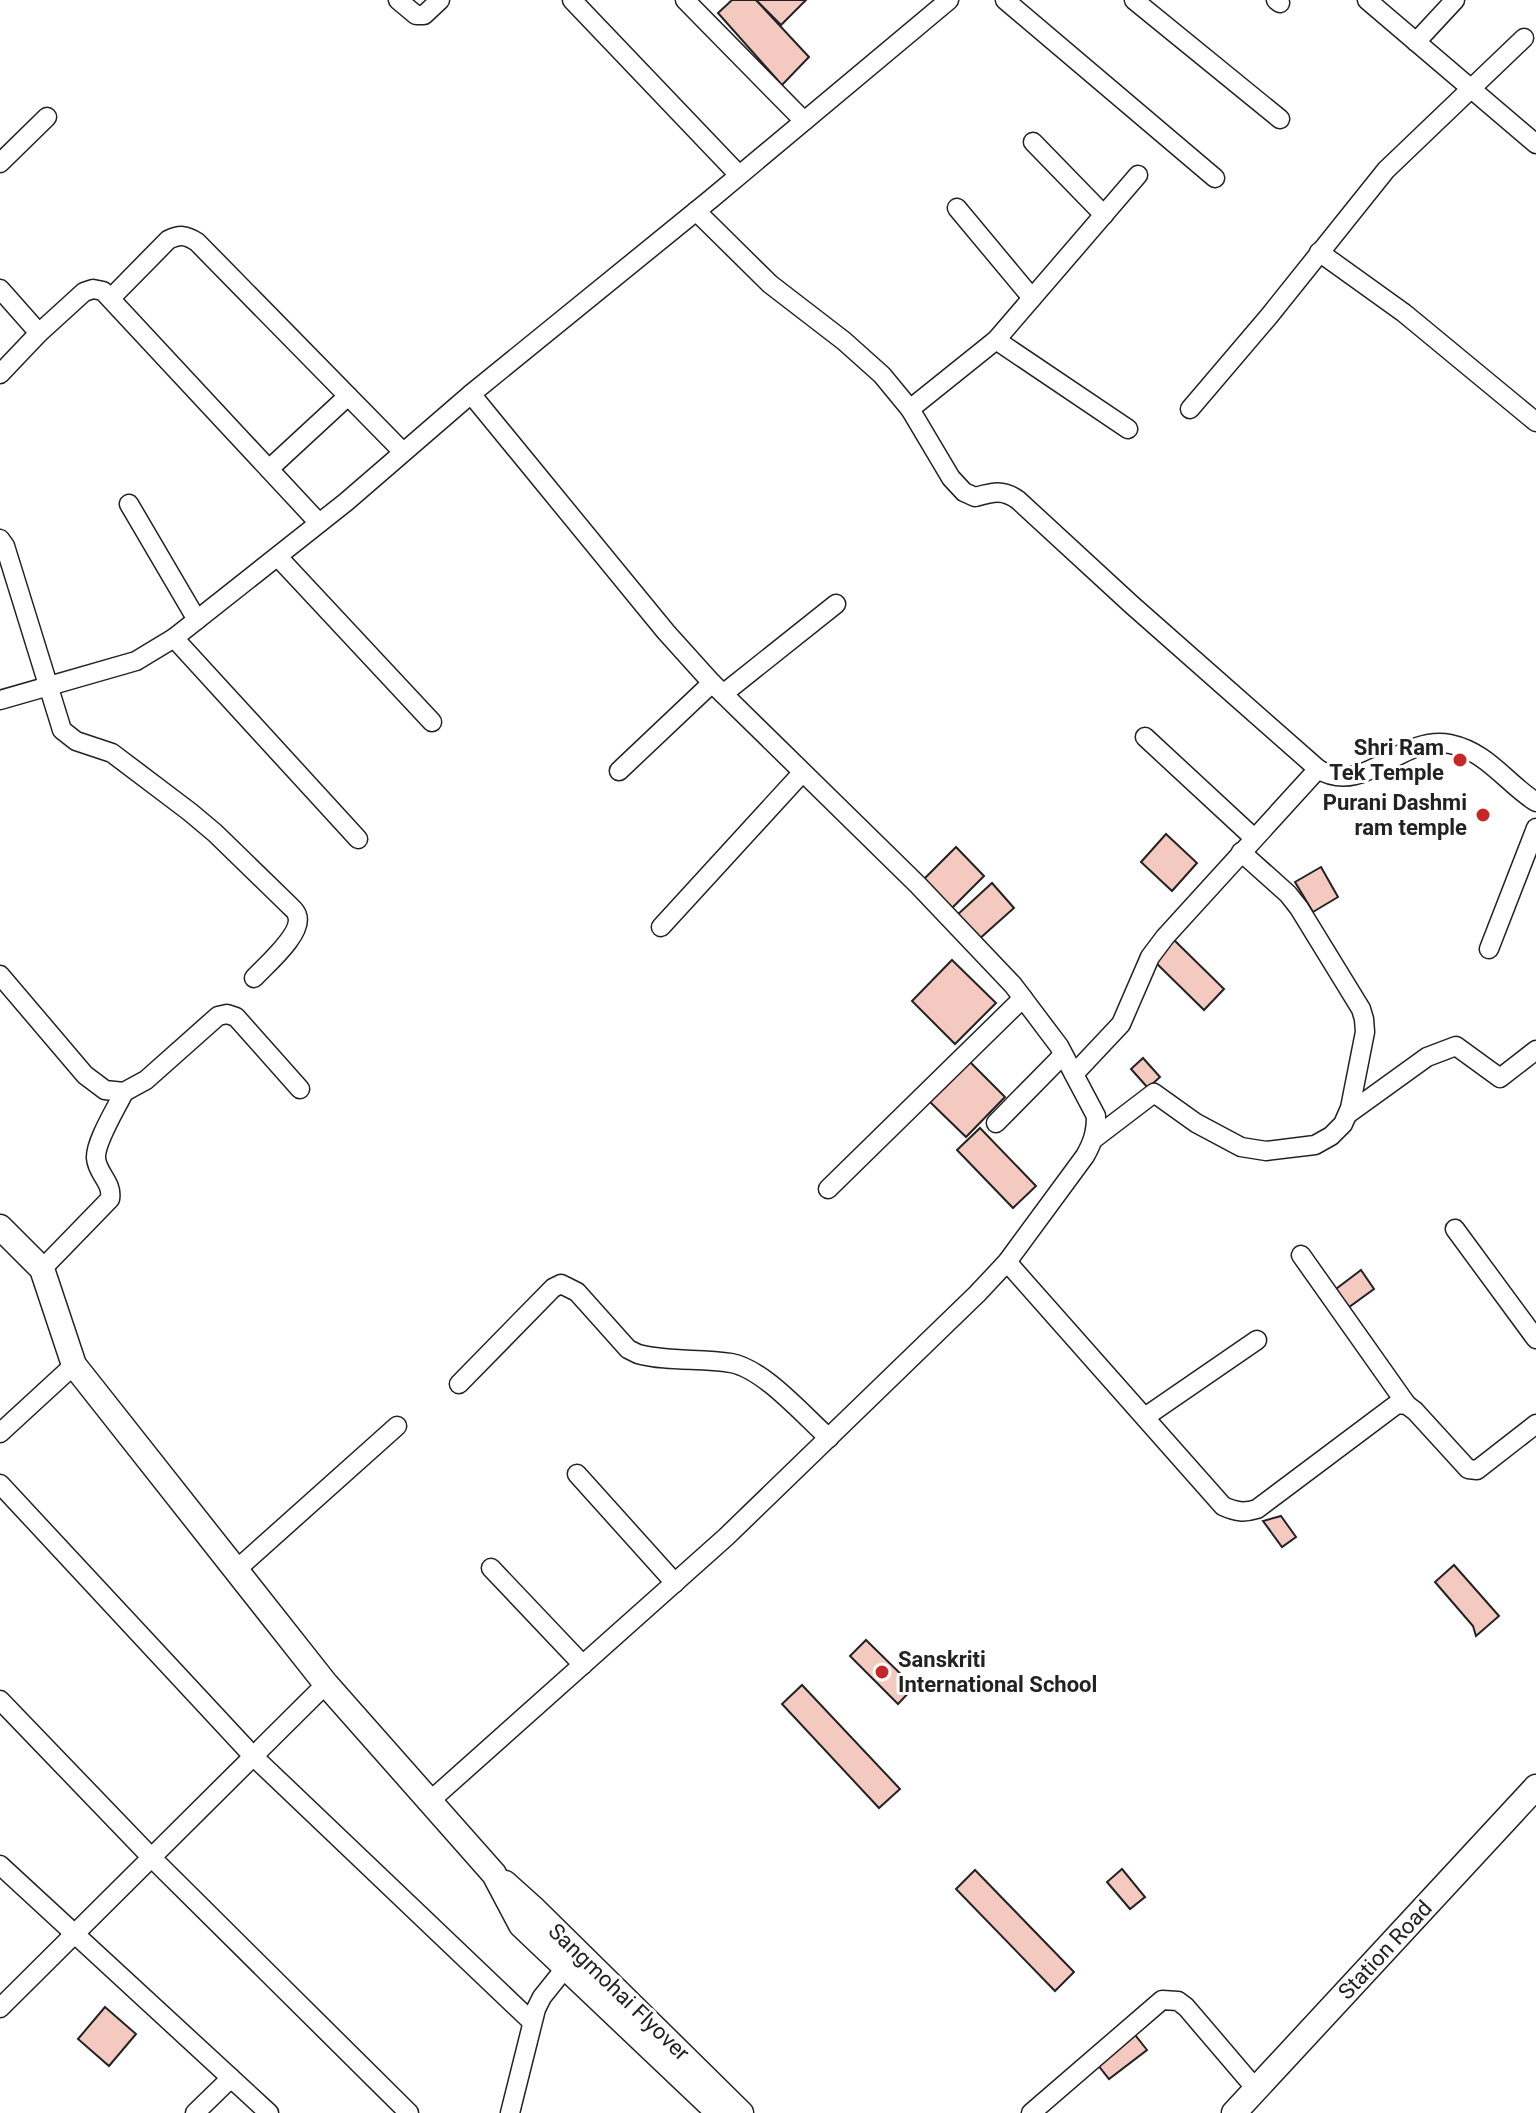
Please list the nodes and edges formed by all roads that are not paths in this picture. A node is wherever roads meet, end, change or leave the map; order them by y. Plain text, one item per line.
1 (398, 0) edge
2 (440, 0) edge
3 (572, 0) edge
4 (685, 0) edge
5 (949, 0) edge
6 (1005, 0) edge
7 (1134, 0) edge
8 (1367, 0) edge
9 (1455, 0) edge
10 (1524, 38) dead end
11 (1416, 42) junction
12 (1469, 88) junction
13 (47, 117) dead end
14 (1280, 119) dead end
15 (804, 121) junction
16 (1033, 142) dead end
17 (1536, 144) edge
18 (0, 163) edge
19 (739, 175) junction
20 (1138, 175) dead end
21 (1215, 178) dead end
22 (957, 208) dead end
23 (696, 211) junction
24 (1104, 215) junction
25 (1319, 252) junction
26 (0, 289) edge
27 (111, 298) junction
28 (1032, 298) junction
29 (39, 333) junction
30 (996, 340) junction
31 (0, 374) edge
32 (471, 394) junction
33 (348, 396) junction
34 (910, 409) junction
35 (1190, 409) dead end
36 (1536, 422) edge
37 (1128, 429) dead end
38 (403, 452) junction
39 (269, 469) junction
40 (129, 504) dead end
41 (319, 523) junction
42 (0, 539) edge
43 (278, 557) junction
44 (836, 604) dead end
45 (197, 620) junction
46 (174, 638) junction
47 (48, 685) junction
48 (718, 688) junction
49 (0, 700) edge
50 (432, 722) dead end
51 (1145, 737) dead end
52 (1318, 769) junction
53 (619, 771) dead end
54 (802, 773) junction
55 (1536, 802) edge
56 (1536, 828) edge
57 (358, 839) dead end
58 (1248, 845) junction
59 (661, 927) dead end
60 (1489, 949) dead end
61 (0, 975) edge
62 (254, 978) dead end
63 (1023, 998) junction
64 (1536, 1050) edge
65 (1063, 1055) junction
66 (1074, 1074) junction
67 (300, 1089) dead end
68 (124, 1092) junction
69 (1348, 1114) junction
70 (996, 1123) dead end
71 (1095, 1138) junction
72 (828, 1189) dead end
73 (0, 1227) edge
74 (1455, 1229) dead end
75 (1301, 1255) dead end
76 (1007, 1262) junction
77 (42, 1269) junction
78 (1536, 1339) edge
79 (1257, 1340) dead end
80 (74, 1365) junction
81 (459, 1384) dead end
82 (1407, 1405) junction
83 (1145, 1417) junction
84 (1536, 1424) edge
85 (397, 1426) dead end
86 (0, 1433) edge
87 (829, 1438) junction
88 (577, 1474) dead end
89 (0, 1484) edge
90 (491, 1568) dead end
91 (236, 1570) junction
92 (675, 1583) junction
93 (583, 1665) junction
94 (326, 1684) junction
95 (0, 1700) edge
96 (253, 1756) junction
97 (1536, 1787) edge
98 (430, 1801) junction
99 (151, 1857) junction
100 (0, 1865) edge
101 (494, 1874) junction
102 (74, 1934) junction
103 (566, 1967) junction
104 (0, 2008) edge
105 (531, 2021) junction
106 (231, 2078) junction
107 (1256, 2089) junction
108 (513, 2111) edge
109 (195, 2113) edge
110 (269, 2113) edge
111 (409, 2113) edge
112 (719, 2113) edge
113 (741, 2113) edge
114 (1031, 2113) edge
115 (1234, 2113) edge

1 - 2 street
3 - 19 street
4 - 15 street
5 - 15 street
6 - 21 street
7 - 14 street
8 - 11 street
9 - 11 street
10 - 12 street
11 - 12 street
12 - 17 street
12 - 25 street
13 - 18 street
15 - 19 street
16 - 24 street
19 - 23 street
20 - 24 street
22 - 28 street
23 - 32 street
23 - 34 street
24 - 28 street
25 - 35 street
25 - 36 street
26 - 29 street
27 - 29 street
27 - 33 street
27 - 39 street
28 - 30 street
29 - 31 street
30 - 34 street
30 - 37 street
32 - 38 street
32 - 48 street
33 - 38 street
33 - 39 street
34 - 52 street
38 - 41 street
39 - 41 street
40 - 45 street
41 - 43 street
42 - 47 street
43 - 45 street
43 - 50 street
44 - 48 street
45 - 46 street
46 - 47 street
46 - 57 street
47 - 49 street
47 - 62 street
48 - 53 street
48 - 54 street
51 - 58 street
52 - 55 street
52 - 58 street
54 - 59 street
54 - 63 street
56 - 60 street
58 - 66 street
58 - 69 street
61 - 68 street
63 - 65 street
63 - 72 street
64 - 69 street
65 - 66 street
65 - 70 street
66 - 71 street
67 - 68 street
68 - 77 street
69 - 71 street
71 - 76 street
73 - 77 main road
74 - 78 street
75 - 82 street
76 - 83 street
76 - 87 street
77 - 80 main road
79 - 83 street
80 - 86 street
80 - 91 main road
81 - 87 street
82 - 83 street
82 - 84 street
85 - 91 street
87 - 92 street
88 - 92 street
89 - 96 street
90 - 93 street
91 - 94 main road
92 - 93 street
93 - 98 street
94 - 96 street
94 - 98 main road
95 - 99 street
96 - 99 street
96 - 105 street
97 - 107 main road, Station Road
98 - 101 main road
99 - 102 street
99 - 111 street
100 - 102 street
101 - 103 main road
101 - 113 main road, Sangmohai Flyover
102 - 104 street
102 - 106 street
103 - 105 street
103 - 112 main road
105 - 108 street
106 - 109 street
106 - 110 street
107 - 114 street
107 - 115 main road, Station Road

